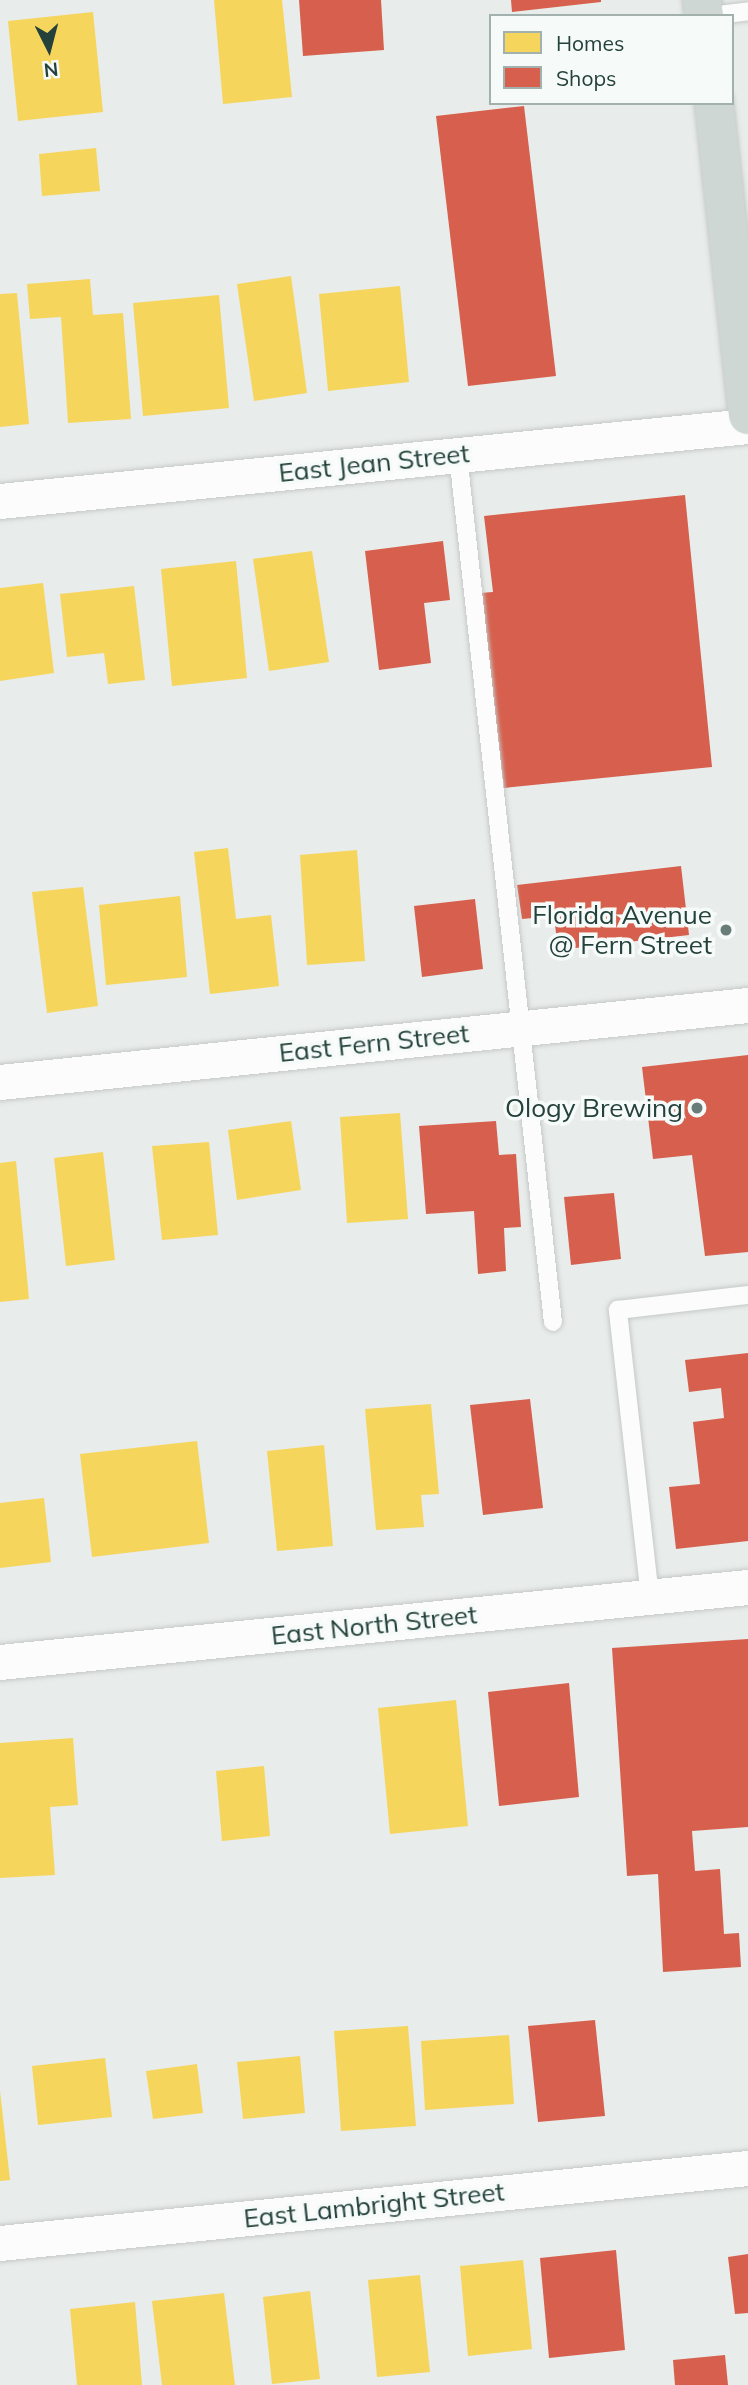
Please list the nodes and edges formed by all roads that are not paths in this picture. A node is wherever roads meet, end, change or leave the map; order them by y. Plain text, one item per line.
1 (748, 11) edge
2 (725, 14) edge
3 (714, 105) edge
4 (748, 415) edge
5 (748, 426) edge
6 (458, 455) junction
7 (0, 501) edge
8 (748, 1005) edge
9 (520, 1028) junction
10 (0, 1082) edge
11 (748, 1295) edge
12 (553, 1322) dead end
13 (748, 1587) edge
14 (650, 1597) junction
15 (0, 1662) edge
16 (748, 2168) edge
17 (0, 2243) edge

1 - 2 lane
3 - 4 main road
5 - 6 street, East Jean Street
6 - 7 street, East Jean Street
6 - 9 lane
8 - 9 street, East Fern Street
9 - 10 street, East Fern Street
9 - 12 lane
11 - 14 lane
13 - 14 street, East North Street
14 - 15 street, East North Street
16 - 17 street, East Lambright Street

